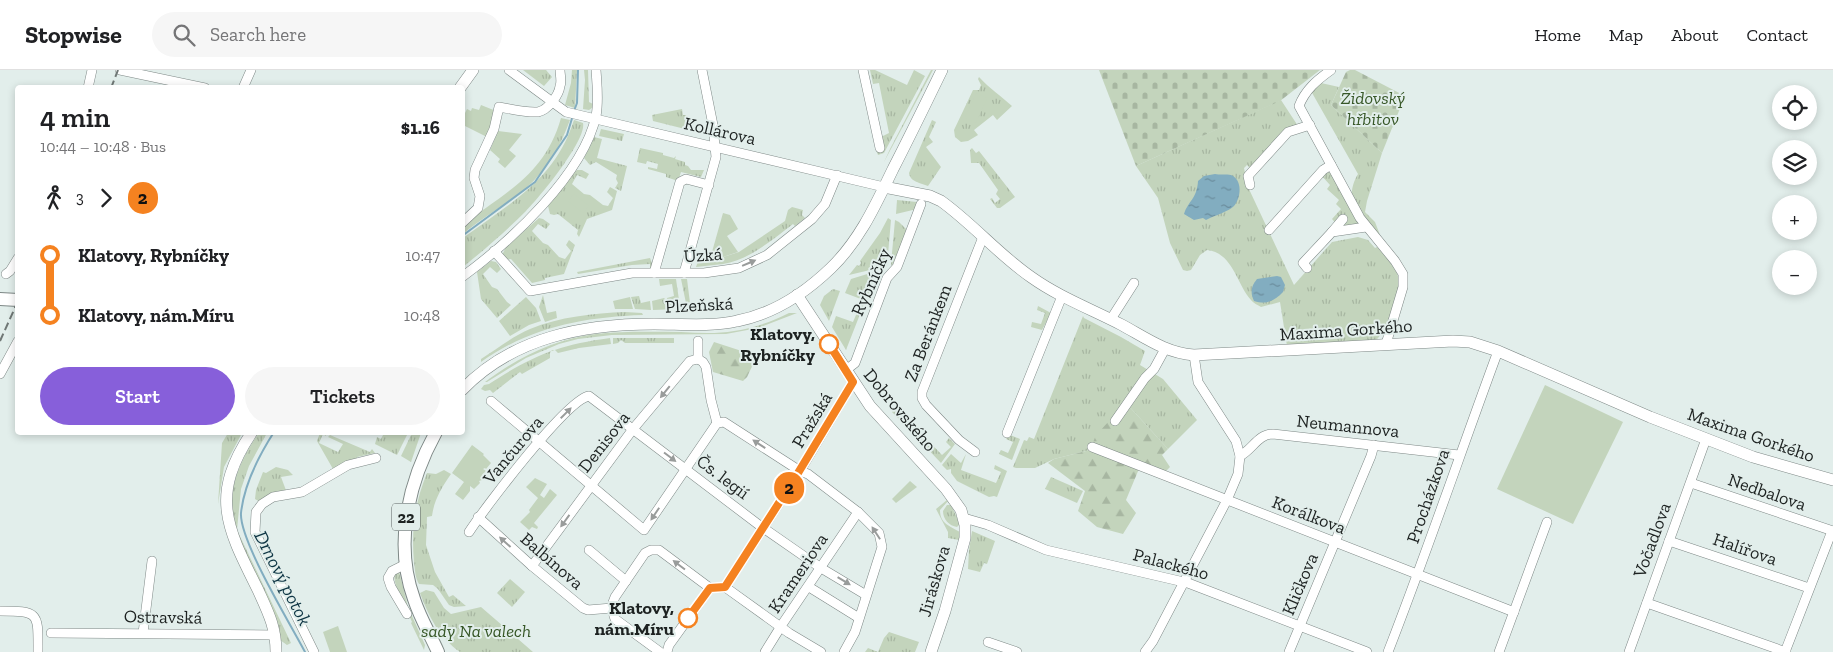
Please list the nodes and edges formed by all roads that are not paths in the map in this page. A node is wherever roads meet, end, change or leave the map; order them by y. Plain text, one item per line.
1 (92, 70) edge
2 (120, 70) edge
3 (251, 70) edge
4 (473, 70) edge
5 (509, 70) edge
6 (560, 70) edge
7 (596, 70) edge
8 (702, 70) edge
9 (863, 70) edge
10 (942, 70) edge
11 (1331, 70) edge
12 (166, 84) edge
13 (89, 85) edge
14 (244, 85) edge
15 (462, 85) edge
16 (552, 101) junction
17 (596, 118) junction
18 (1310, 125) junction
19 (716, 147) junction
20 (880, 148) dead end
21 (1331, 165) junction
22 (837, 175) junction
23 (709, 185) junction
24 (1250, 186) dead end
25 (884, 187) junction
26 (921, 204) dead end
27 (1344, 219) dead end
28 (465, 220) edge
29 (1366, 227) junction
30 (1269, 230) dead end
31 (1332, 232) junction
32 (983, 237) junction
33 (494, 251) junction
34 (15, 263) edge
35 (1307, 268) dead end
36 (654, 273) junction
37 (684, 273) junction
38 (6, 274) dead end
39 (465, 275) edge
40 (1134, 283) dead end
41 (0, 293) edge
42 (15, 294) edge
43 (797, 295) junction
44 (1062, 296) junction
45 (0, 299) edge
46 (15, 300) edge
47 (1112, 319) junction
48 (698, 341) dead end
49 (1386, 344) junction
50 (15, 346) edge
51 (1165, 349) junction
52 (1498, 351) junction
53 (1194, 355) junction
54 (698, 359) junction
55 (846, 370) junction
56 (0, 374) edge
57 (853, 382) junction
58 (465, 387) edge
59 (589, 396) joint
60 (491, 401) dead end
61 (1115, 421) dead end
62 (717, 423) junction
63 (633, 429) junction
64 (1007, 433) dead end
65 (250, 435) edge
66 (435, 435) edge
67 (1706, 439) junction
68 (539, 442) junction
69 (1374, 445) junction
70 (1092, 447) dead end
71 (975, 452) dead end
72 (1459, 455) junction
73 (1240, 456) junction
74 (376, 458) dead end
75 (685, 469) junction
76 (800, 471) junction
77 (1833, 480) edge
78 (1690, 482) junction
79 (590, 486) junction
80 (1227, 500) junction
81 (858, 512) junction
82 (478, 518) junction
83 (964, 518) junction
84 (1547, 522) dead end
85 (764, 528) junction
86 (1832, 531) edge
87 (469, 532) dead end
88 (1669, 541) junction
89 (1335, 542) junction
90 (589, 550) dead end
91 (152, 561) dead end
92 (406, 564) junction
93 (532, 566) junction
94 (821, 568) junction
95 (1418, 574) junction
96 (626, 581) junction
97 (1184, 582) junction
98 (725, 587) junction
99 (809, 587) junction
100 (710, 588) junction
101 (1809, 588) junction
102 (866, 594) junction
103 (1647, 603) junction
104 (612, 608) junction
105 (0, 611) edge
106 (1514, 612) junction
107 (407, 614) dead end
108 (860, 618) junction
109 (782, 626) junction
110 (1300, 626) junction
111 (51, 633) dead end
112 (143, 633) junction
113 (275, 635) junction
114 (988, 642) dead end
115 (38, 652) edge
116 (276, 652) edge
117 (314, 652) edge
118 (438, 652) edge
119 (660, 652) edge
120 (667, 652) edge
121 (765, 652) edge
122 (821, 652) edge
123 (844, 652) edge
124 (930, 652) edge
125 (1017, 652) edge
126 (1145, 652) edge
127 (1289, 652) edge
128 (1367, 652) edge
129 (1388, 652) edge
130 (1499, 652) edge
131 (1629, 652) edge
132 (1785, 652) edge

1 - 13 street
2 - 12 street
3 - 14 street
4 - 15 street
5 - 16 street, Kollárova
6 - 16 street
7 - 17 street
8 - 19 street
9 - 20 street
10 - 25 street, Plzeňská
11 - 18 street
16 - 17 street, Kollárova
16 - 28 street
17 - 19 street, Kollárova
17 - 33 street
18 - 21 street
18 - 24 street
19 - 22 street, Kollárova
19 - 23 street
21 - 29 street
21 - 30 street
22 - 25 street, Kollárova
37 -> 22 street, Úzká
23 - 36 street
23 - 37 street
25 - 32 street, Maxima Gorkého
25 - 43 street, Plzeňská
26 - 55 street, Rybníčky
27 - 31 street
29 - 31 street
29 - 49 street
31 - 35 street
32 - 44 street, Maxima Gorkého
32 - 71 street, Za Beránkem
33 - 36 street, Úzká
33 - 39 street
34 - 38 street
36 - 37 street, Úzká
40 - 47 street
41 - 42 main road
43 - 55 street, Dobrovského
43 - 58 street, Plzeňská
44 - 47 street, Maxima Gorkého
44 - 64 street
45 - 46 main road
47 - 51 street, Maxima Gorkého
48 - 54 street
49 - 52 street, Maxima Gorkého
49 - 53 street, Maxima Gorkého
50 - 56 street
51 - 53 street, Maxima Gorkého
51 - 61 street
52 - 67 street, Maxima Gorkého
52 - 72 street, Procházkova
53 - 73 street
54 - 62 street
54 -> 63 street, Denisova
55 - 57 street, Dobrovského
57 - 76 street, Pražská
57 - 83 street, Dobrovského
59 - 63 street, Čs. legií
68 -> 59 street, Vančurova
60 - 68 street
62 - 75 street
76 -> 62 street
63 -> 75 street, Čs. legií
63 - 79 street, Denisova
65 - 113 street
66 - 92 main road, 22
67 - 77 street, Maxima Gorkého
67 - 78 street, Vočadlova
68 - 79 street
68 - 82 street, Vančurova
69 - 72 street, Neumannova
69 - 73 street, Neumannova
69 - 89 street, Kličkova
70 - 80 street, Korálkova
72 - 95 street, Procházkova
73 - 80 street
74 - 117 street
75 -> 79 street
75 - 85 street, Čs. legií
76 - 81 street
76 - 85 street, Pražská
78 - 86 street, Nedbalova
78 - 88 street, Vočadlova
79 -> 93 street, Denisova
80 - 89 street, Korálkova
80 - 97 street
81 - 94 street, Krameriova
102 -> 81 street
82 - 87 street, Vančurova
93 -> 82 street, Balbínova
83 - 97 street, Palackého
83 - 124 street, Jiráskova
84 - 106 street
85 - 94 street, Čs. legií
85 - 98 street, Pražská
86 - 101 street
88 - 101 street, Halířova
88 - 103 street, Vočadlova
89 - 95 street, Korálkova
89 - 110 street, Kličkova
90 - 96 street
91 - 112 street
92 - 107 street
92 - 118 main road, 22
93 - 104 street, Balbínova
94 - 99 street, Krameriova
94 -> 102 street, Čs. legií
95 - 106 street, Korálkova
95 - 129 street, Procházkova
100 -> 96 street
96 - 104 street
97 - 110 street, Palackého
97 - 126 street
98 - 100 street
98 - 109 street
99 - 108 street
99 - 109 street, Krameriova
100 - 120 street
101 - 132 street
102 - 108 street
103 - 131 street, Vočadlova
103 - 132 street
104 - 119 street
105 - 115 street
106 - 130 street
108 - 123 street
109 - 121 street, Krameriova
109 - 122 street
110 - 127 street, Kličkova
110 - 128 street, Palackého
111 - 112 street, Ostravská
112 - 113 street, Ostravská
113 - 116 street
114 - 125 street

